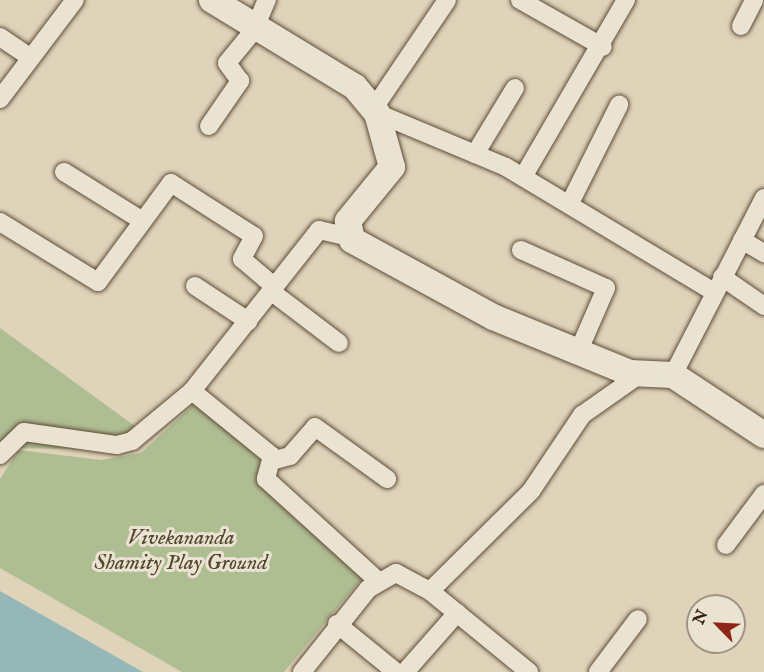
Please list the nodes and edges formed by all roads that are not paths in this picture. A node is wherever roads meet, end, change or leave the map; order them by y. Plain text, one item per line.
1 (75, 0) edge
2 (212, 0) edge
3 (267, 0) edge
4 (447, 0) edge
5 (520, 0) edge
6 (626, 0) edge
7 (754, 0) edge
8 (741, 26) dead end
9 (254, 30) junction
10 (0, 37) edge
11 (603, 47) junction
12 (30, 57) junction
13 (515, 88) dead end
14 (0, 99) edge
15 (619, 105) dead end
16 (376, 110) junction
17 (209, 126) dead end
18 (475, 154) junction
19 (64, 172) dead end
20 (523, 177) junction
21 (764, 198) edge
22 (570, 203) junction
23 (141, 220) junction
24 (0, 222) edge
25 (349, 237) junction
26 (742, 240) junction
27 (521, 250) dead end
28 (764, 253) edge
29 (718, 285) junction
30 (195, 286) dead end
31 (273, 289) junction
32 (764, 306) edge
33 (248, 321) junction
34 (339, 343) dead end
35 (579, 350) junction
36 (639, 375) junction
37 (673, 375) junction
38 (192, 391) junction
39 (764, 435) edge
40 (0, 455) edge
41 (275, 460) junction
42 (387, 479) dead end
43 (764, 494) edge
44 (726, 545) dead end
45 (376, 580) junction
46 (430, 591) junction
47 (457, 613) junction
48 (638, 619) dead end
49 (337, 624) junction
50 (523, 670) edge
51 (302, 672) edge
52 (396, 672) edge
53 (405, 672) edge
54 (598, 672) edge

1 - 12 street
2 - 9 street
3 - 9 street
4 - 16 street
5 - 11 street
6 - 11 street
7 - 8 street
9 - 16 street
9 - 17 street
10 - 12 street
11 - 20 street
12 - 14 street
13 - 18 street
15 - 22 street
16 - 18 street
16 - 25 street
18 - 20 street
19 - 23 street
20 - 22 street
21 - 26 street
22 - 29 street
23 - 24 street
23 - 31 street
25 - 31 street
25 - 35 street
26 - 28 street
26 - 29 street
27 - 35 street
29 - 32 street
29 - 37 street
30 - 33 street
31 - 33 street
31 - 34 street
33 - 38 street
35 - 36 street
36 - 37 street
36 - 46 street
37 - 39 street
38 - 40 street
38 - 41 street
41 - 42 street
41 - 45 street
43 - 44 street
45 - 46 street
45 - 49 street
46 - 47 street
47 - 50 street
47 - 53 street
48 - 54 street
49 - 51 street
49 - 52 street

